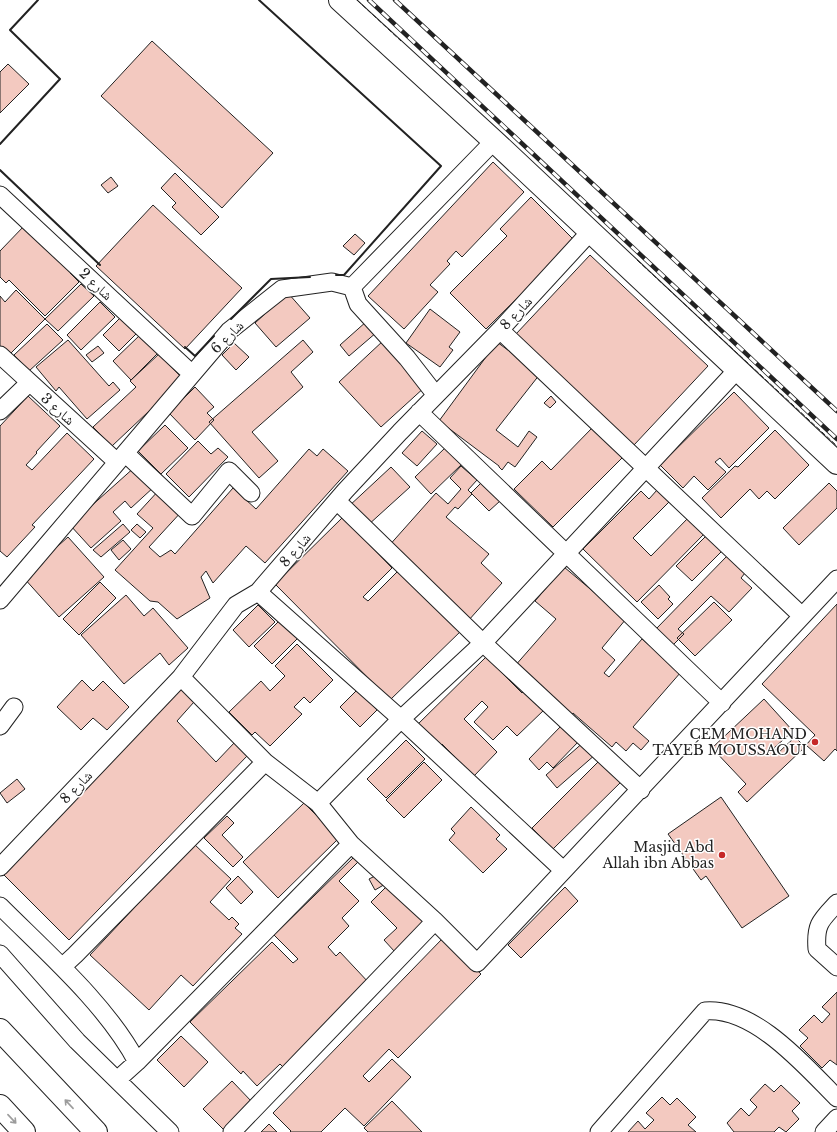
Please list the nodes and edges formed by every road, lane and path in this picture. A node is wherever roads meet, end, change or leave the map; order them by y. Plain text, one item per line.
1 (340, 0) edge
2 (494, 142) junction
3 (0, 195) edge
4 (591, 231) junction
5 (352, 287) junction
6 (500, 330) junction
7 (0, 355) edge
8 (737, 370) junction
9 (192, 374) junction
10 (29, 383) junction
11 (435, 394) junction
12 (0, 411) edge
13 (419, 412) junction
14 (121, 457) junction
15 (837, 463) edge
16 (646, 467) junction
17 (251, 493) dead end
18 (338, 501) junction
19 (566, 554) junction
20 (837, 579) edge
21 (258, 592) junction
22 (0, 600) edge
23 (802, 616) junction
24 (483, 643) junction
25 (180, 677) junction
26 (722, 703) junction
27 (14, 707) dead end
28 (401, 720) junction
29 (0, 726) edge
30 (265, 762) junction
31 (641, 790) junction
32 (318, 803) junction
33 (352, 844) junction
34 (0, 867) edge
35 (563, 870) junction
36 (837, 903) edge
37 (0, 906) edge
38 (435, 921) junction
39 (0, 954) edge
40 (62, 967) junction
41 (837, 967) edge
42 (0, 1030) edge
43 (137, 1062) junction
44 (116, 1080) junction
45 (837, 1098) edge
46 (0, 1106) edge
47 (837, 1118) edge
48 (24, 1132) edge
49 (96, 1132) edge
50 (170, 1132) edge
51 (232, 1132) edge
52 (599, 1132) edge
53 (824, 1132) edge

1 - 2 main road
2 - 4 main road
2 - 5 street
3 - 9 street, شارع 2
4 - 6 street, شارع 8
4 - 8 main road
5 - 9 street, شارع 6
5 - 11 street
6 - 11 street, شارع 8
6 - 16 street
7 - 10 street, شارع 3
8 - 15 main road
8 - 16 street
9 - 14 street, شارع 6
10 - 12 street
10 - 14 street, شارع 3
11 - 13 street, شارع 8
13 - 18 street, شارع 8
13 - 19 street
14 - 17 street, شارع 3
14 - 22 street, شارع 6
16 - 19 street
16 - 23 street
18 - 21 street, شارع 8
18 - 24 street
19 - 24 street
19 - 26 street
20 - 23 street
21 - 25 street, شارع 8
21 - 28 street
23 - 26 street
24 - 28 street
24 - 31 street
25 - 30 street
25 - 34 street, شارع 8
26 - 31 street
27 - 29 street
28 - 32 street
28 - 35 street
30 - 32 street
30 - 40 street
31 - 35 street
32 - 33 street
33 - 38 street
33 - 43 street
35 - 38 street
36 - 41 street
37 - 40 street
38 - 51 street
39 - 44 street
40 - 43 street
49 -> 42 main road
43 - 44 street
44 - 50 street
45 - 52 street
46 -> 48 main road
47 - 53 street

